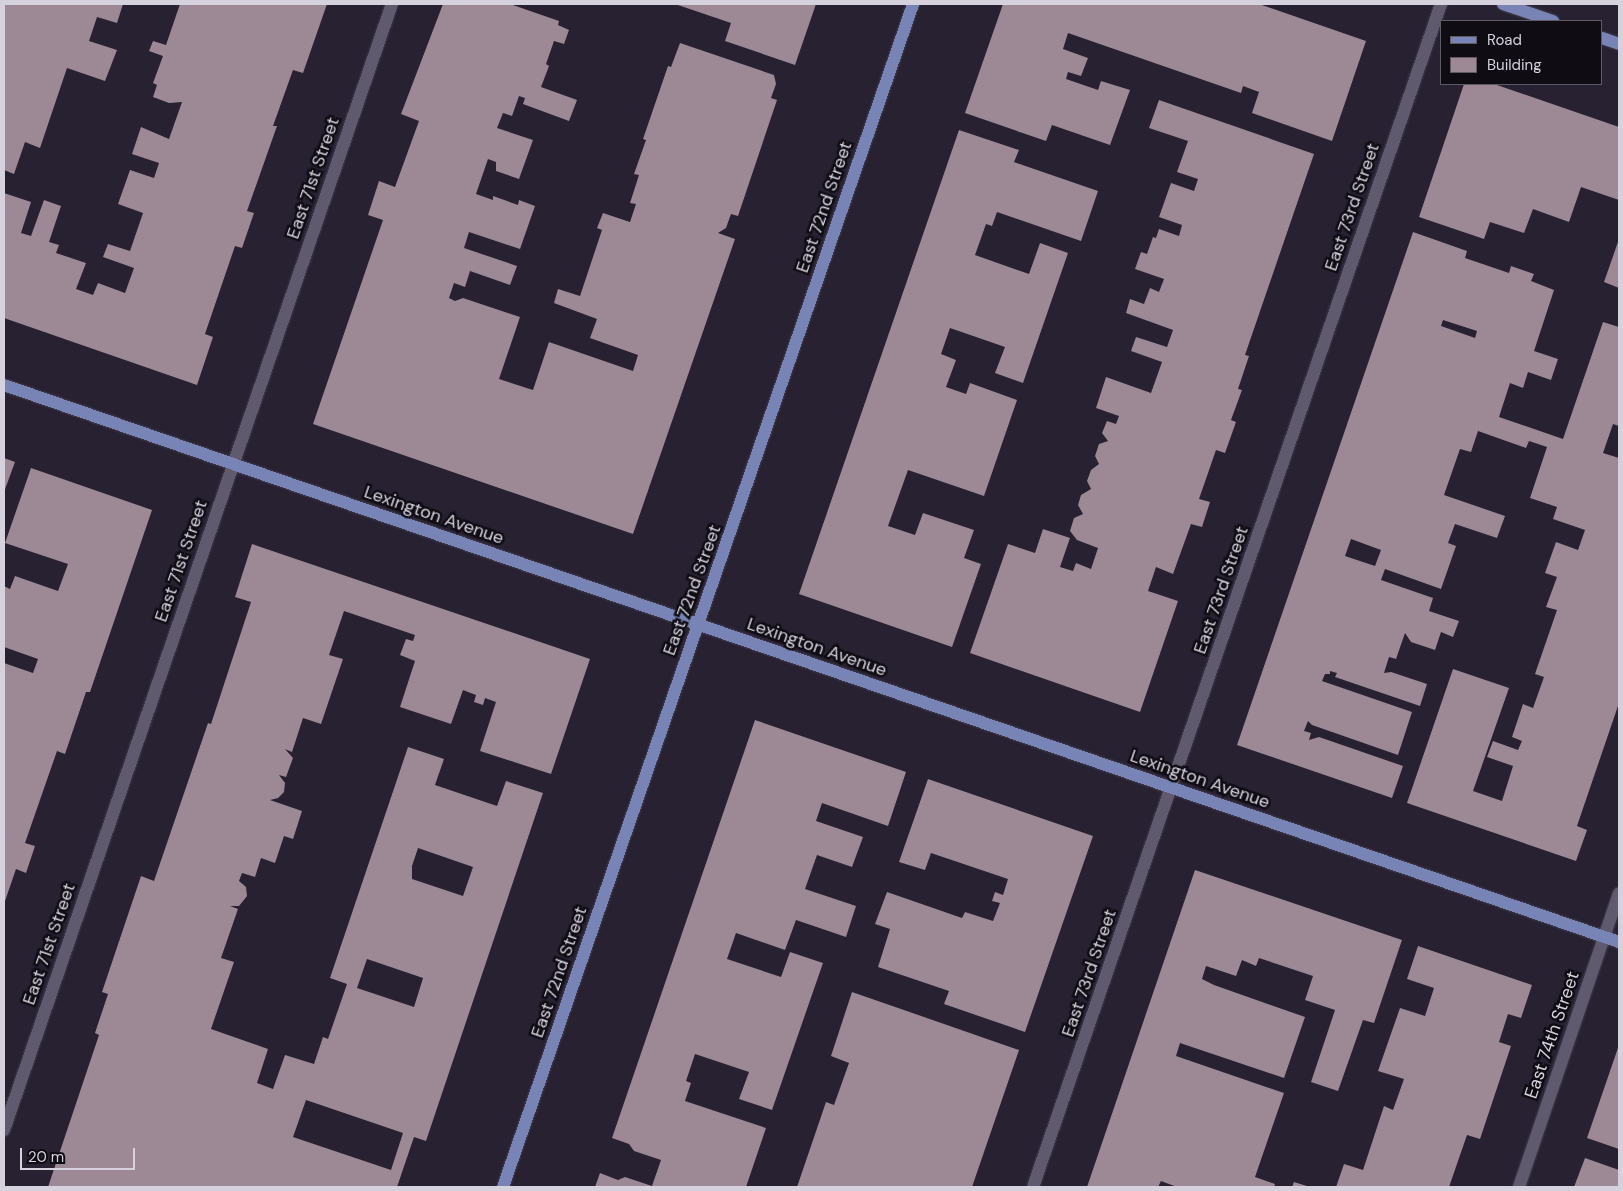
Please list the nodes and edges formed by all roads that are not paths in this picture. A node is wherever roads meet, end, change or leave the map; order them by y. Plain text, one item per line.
1 (392, 4) edge
2 (913, 4) edge
3 (1441, 4) edge
4 (1503, 4) edge
5 (1551, 20) edge
6 (1603, 38) edge
7 (1619, 44) edge
8 (4, 385) edge
9 (233, 464) junction
10 (698, 624) junction
11 (1171, 788) junction
12 (1619, 894) edge
13 (1604, 937) junction
14 (1619, 942) edge
15 (4, 1130) edge
16 (504, 1187) edge
17 (1033, 1187) edge
18 (1518, 1187) edge

1 - 9 street, East 71st Street
2 - 10 main road, East 72nd Street
3 - 11 street, East 73rd Street
4 - 5 main road
6 - 7 main road
8 - 9 main road, Lexington Avenue
9 - 10 main road, Lexington Avenue
9 - 15 street, East 71st Street
10 - 11 main road, Lexington Avenue
10 - 16 main road, East 72nd Street
11 - 13 main road, Lexington Avenue
11 - 17 street, East 73rd Street
12 - 13 street, East 74th Street
13 - 14 main road, Lexington Avenue
13 - 18 street, East 74th Street

